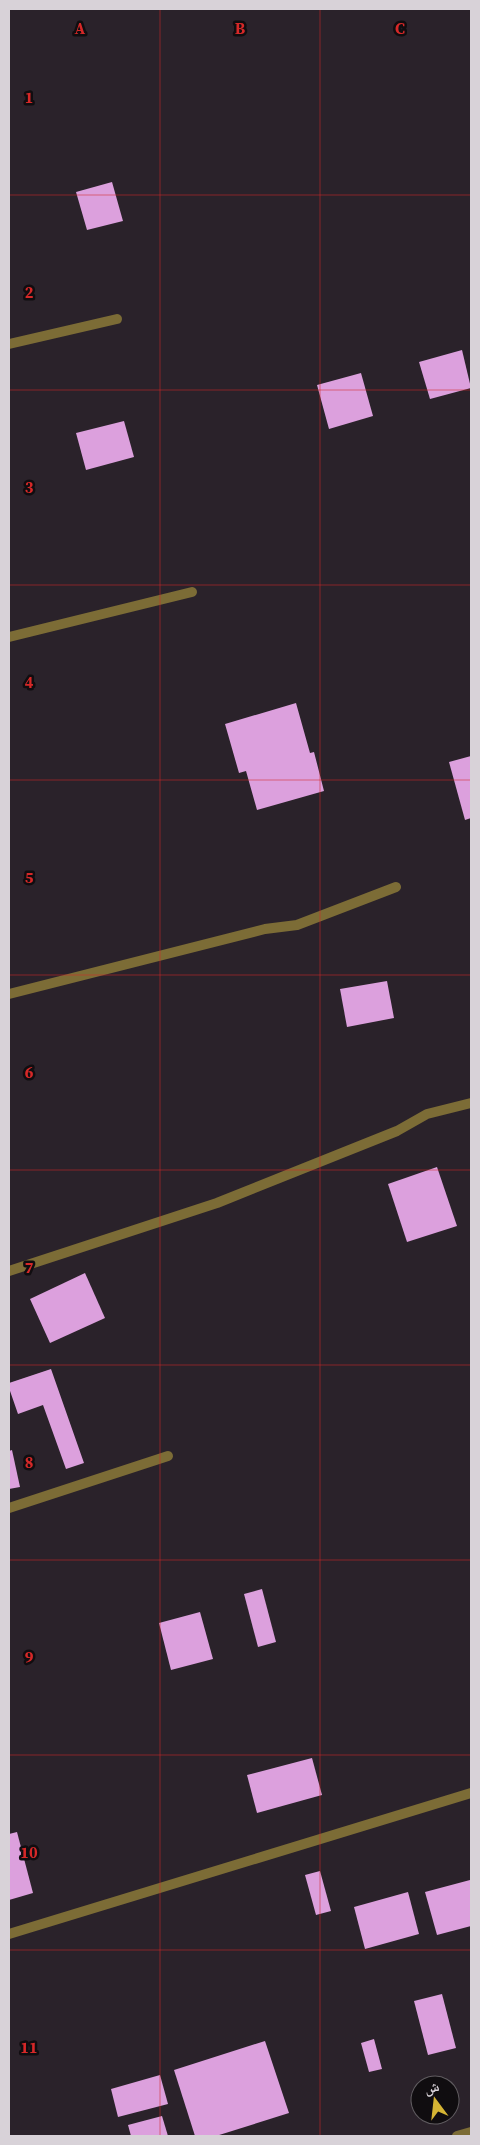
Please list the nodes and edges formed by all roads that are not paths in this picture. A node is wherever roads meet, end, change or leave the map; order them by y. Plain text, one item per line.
1 (117, 318) dead end
2 (9, 344) edge
3 (192, 592) dead end
4 (9, 637) edge
5 (396, 886) dead end
6 (9, 994) edge
7 (471, 1104) edge
8 (9, 1271) edge
9 (168, 1456) dead end
10 (9, 1508) edge
11 (471, 1793) edge
12 (9, 1934) edge
13 (471, 2132) edge
14 (457, 2136) edge

1 - 2 street
3 - 4 street
5 - 6 street
7 - 8 street
9 - 10 street
11 - 12 street
13 - 14 street

